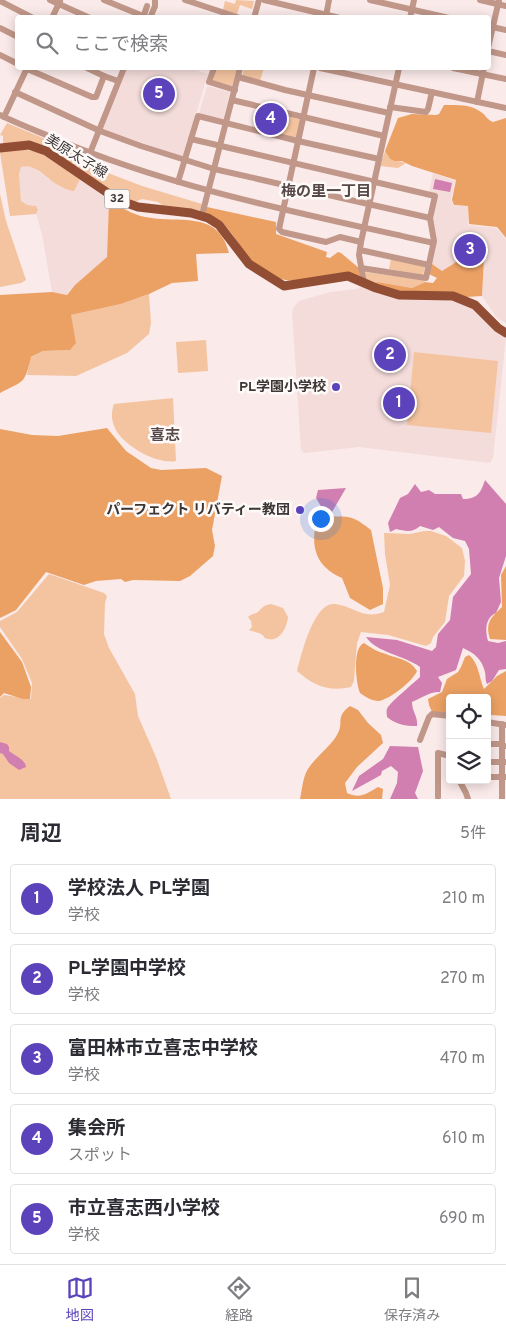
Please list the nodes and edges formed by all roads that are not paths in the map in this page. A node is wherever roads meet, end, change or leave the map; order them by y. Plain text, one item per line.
1 (50, 0) edge
2 (104, 0) edge
3 (155, 0) edge
4 (185, 0) edge
5 (259, 0) edge
6 (264, 0) edge
7 (329, 0) edge
8 (371, 0) edge
9 (414, 0) edge
10 (480, 0) edge
11 (0, 1) edge
12 (59, 2) edge
13 (392, 2) edge
14 (498, 2) edge
15 (149, 3) edge
16 (506, 6) edge
17 (412, 9) junction
18 (27, 15) edge
19 (53, 15) edge
20 (84, 15) edge
21 (142, 15) edge
22 (144, 15) edge
23 (150, 15) edge
24 (231, 15) edge
25 (255, 15) edge
26 (322, 15) edge
27 (326, 15) edge
28 (411, 15) edge
29 (437, 15) edge
30 (491, 27) edge
31 (0, 28) edge
32 (506, 30) edge
33 (15, 36) edge
34 (491, 50) edge
35 (506, 55) edge
36 (0, 56) edge
37 (15, 63) edge
38 (25, 70) edge
39 (31, 70) edge
40 (90, 70) edge
41 (123, 70) edge
42 (213, 70) edge
43 (240, 70) edge
44 (314, 70) edge
45 (329, 70) edge
46 (398, 70) edge
47 (483, 71) edge
48 (104, 76) junction
49 (238, 77) junction
50 (506, 79) edge
51 (118, 81) junction
52 (395, 84) junction
53 (234, 90) junction
54 (16, 92) junction
55 (432, 92) junction
56 (308, 95) junction
57 (232, 100) junction
58 (477, 102) junction
59 (506, 108) edge
60 (390, 110) junction
61 (2, 116) edge
62 (303, 118) junction
63 (226, 123) junction
64 (99, 130) junction
65 (384, 136) junction
66 (191, 139) junction
67 (298, 142) junction
68 (220, 145) junction
69 (0, 148) edge
70 (90, 153) junction
71 (379, 159) junction
72 (185, 160) junction
73 (293, 163) junction
74 (214, 170) junction
75 (178, 182) junction
76 (374, 182) junction
77 (288, 186) junction
78 (208, 191) junction
79 (369, 205) junction
80 (283, 210) junction
81 (202, 215) junction
82 (430, 218) junction
83 (364, 227) junction
84 (361, 242) junction
85 (433, 243) junction
86 (360, 250) junction
87 (429, 265) junction
88 (361, 268) junction
89 (364, 282) junction
90 (506, 333) edge
91 (446, 716) edge
92 (491, 723) edge
93 (504, 725) edge
94 (420, 740) dead end
95 (491, 744) edge
96 (504, 745) edge
97 (446, 755) edge
98 (491, 762) edge
99 (504, 762) edge
100 (491, 777) edge
101 (504, 777) edge
102 (461, 784) edge
103 (438, 797) dead end
104 (468, 799) edge
105 (502, 799) edge

1 - 12 street
2 - 21 street
3 - 23 street
4 - 24 street
5 - 25 street
6 - 26 street
7 - 27 street
8 - 13 street
9 - 17 street
10 - 14 street
11 - 18 street
12 - 19 street
12 - 20 street
13 - 17 street
14 - 16 street
14 - 30 street
15 - 22 street, bridge
17 - 28 street
17 - 29 street
30 - 32 street
31 - 33 street
34 - 35 street
36 - 37 street
38 - 54 street
39 - 48 street
40 - 48 street
41 - 51 street
42 - 53 street
43 - 49 street
44 - 56 street
45 - 52 street
46 - 52 street
47 - 50 street
47 - 58 street
48 - 51 street
49 - 53 street
49 - 56 street
51 - 64 street
52 - 55 street
52 - 60 street
53 - 57 street
54 - 61 street
54 - 64 street
55 - 58 street
55 - 60 street
56 - 60 street
56 - 62 street
57 - 62 street
57 - 63 street
58 - 59 street
60 - 65 street
61 - 70 street
62 - 65 street
62 - 67 street
63 - 66 street
63 - 67 street
63 - 68 street
64 - 70 street
64 - 72 street
65 - 71 street
66 - 68 street
66 - 72 street
67 - 71 street
67 - 73 street
68 - 73 street
68 - 74 street
69 - 81 main road, 美原太子線 / 32
70 - 75 street
71 - 76 street
72 - 74 street
72 - 75 street
73 - 76 street
73 - 77 street
74 - 77 street
74 - 78 street
75 - 78 street
76 - 79 street
76 - 82 street
77 - 79 street
77 - 80 street
78 - 80 street
78 - 81 street
79 - 82 street
79 - 83 street
80 - 83 street
80 - 84 street
81 - 89 main road, 美原太子線 / 32
82 - 85 street
83 - 84 street
83 - 85 street
84 - 86 street
85 - 87 street
86 - 87 street
86 - 88 street
87 - 88 street
88 - 89 street
89 - 90 main road, 美原太子線 / 32
91 - 94 street
92 - 93 street
93 - 96 street
95 - 96 street
96 - 99 street
97 - 103 street
98 - 99 street
99 - 101 street
100 - 101 street
101 - 105 street
102 - 104 street

